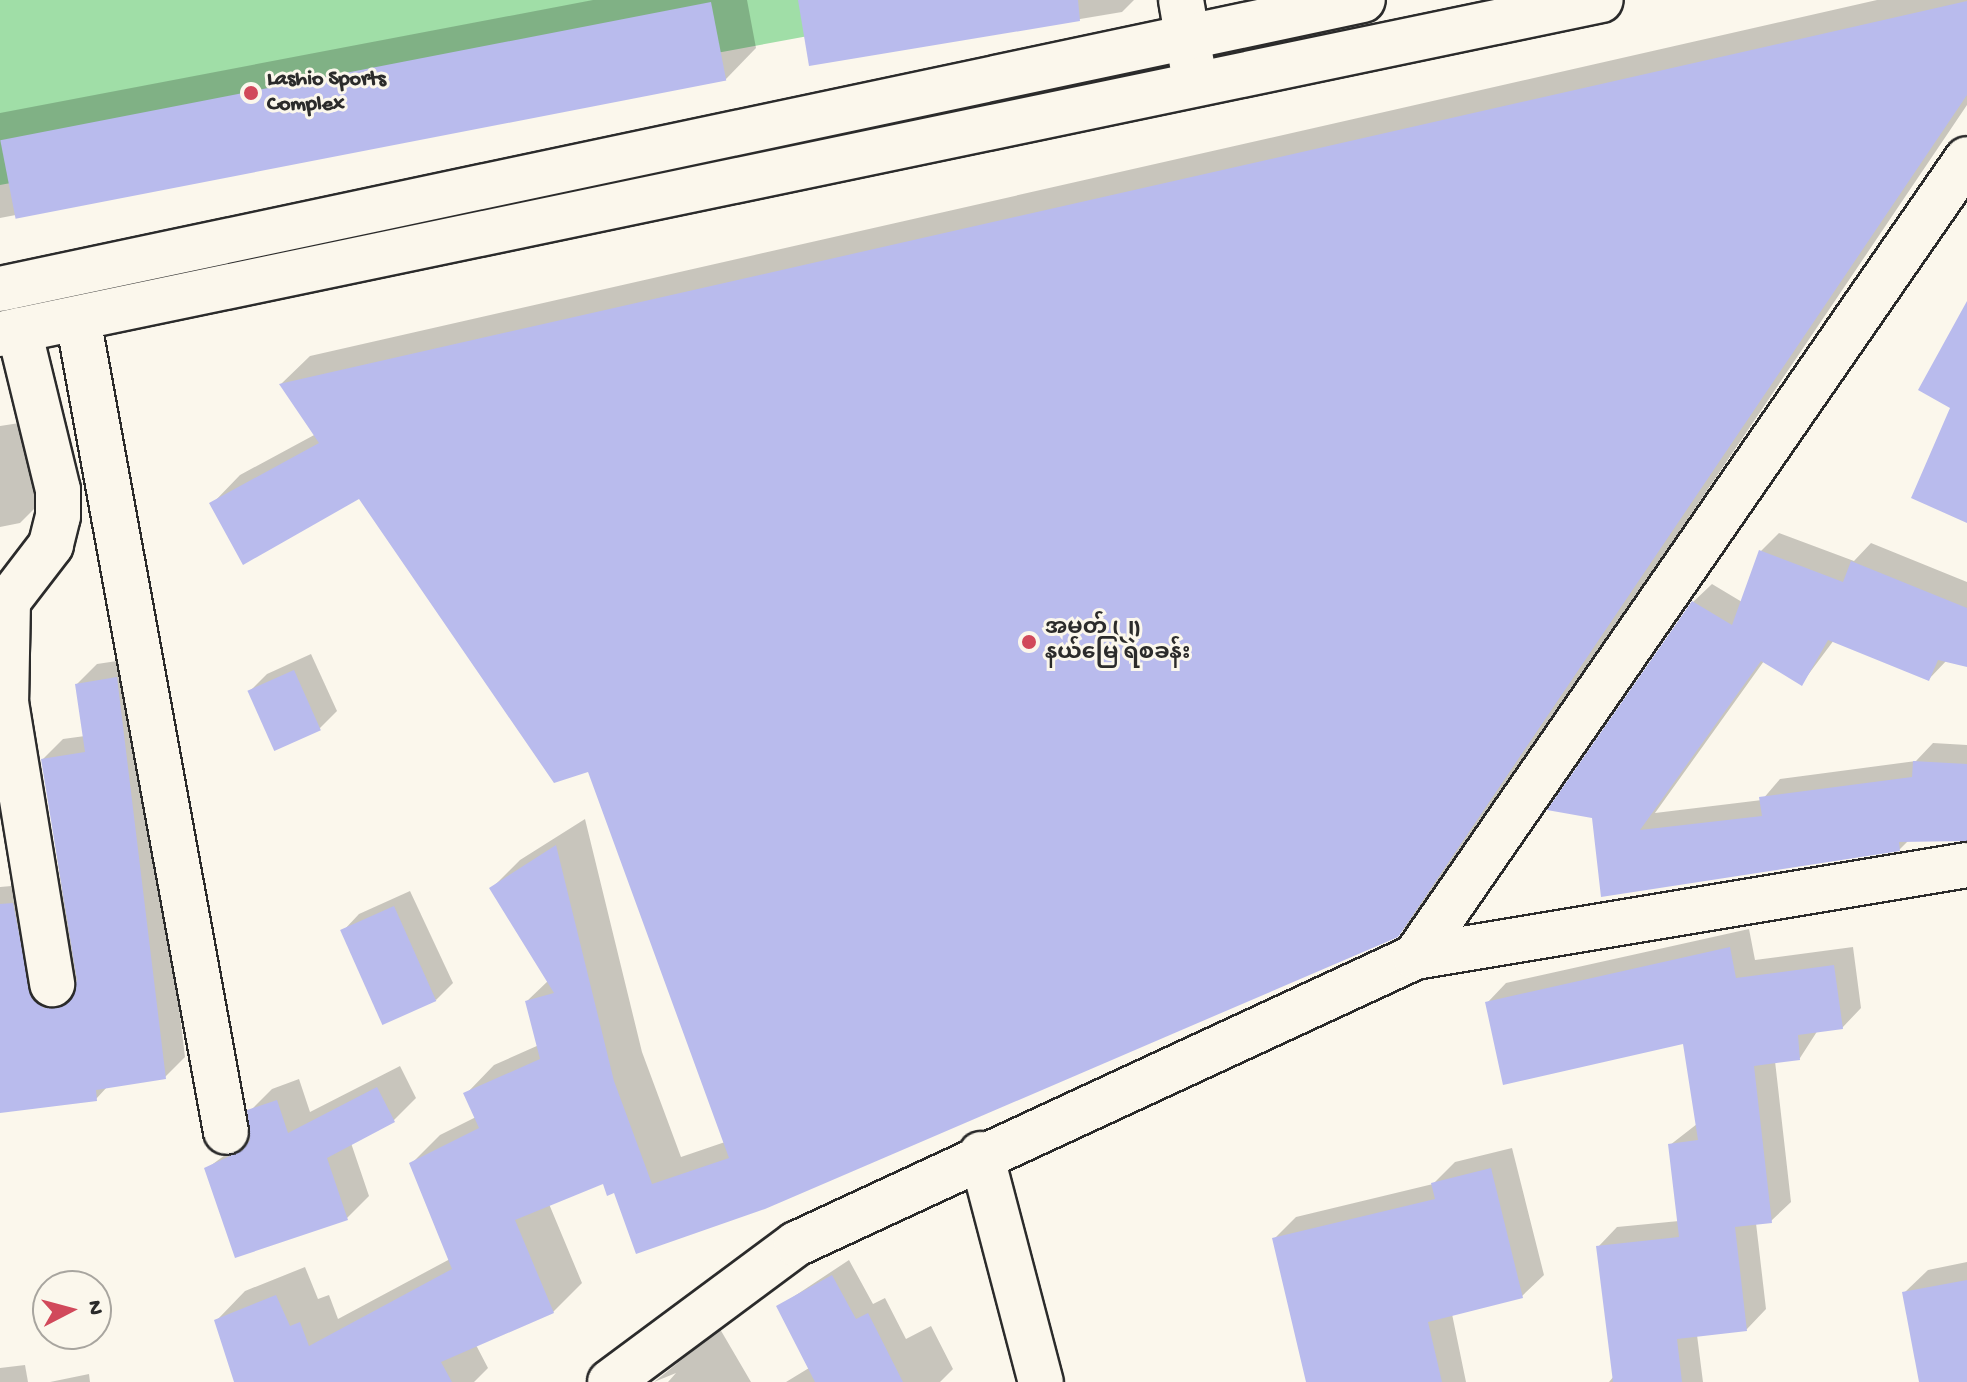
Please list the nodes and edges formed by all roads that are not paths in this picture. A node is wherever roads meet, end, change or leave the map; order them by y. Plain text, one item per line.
1 (1363, 0) edge
2 (1601, 0) edge
3 (1184, 18) edge
4 (1195, 82) junction
5 (1967, 159) edge
6 (0, 289) edge
7 (78, 319) junction
8 (10, 332) edge
9 (1967, 865) edge
10 (1415, 957) junction
11 (52, 984) dead end
12 (226, 1132) dead end
13 (981, 1154) junction
14 (610, 1382) edge
15 (1041, 1382) edge

1 - 3 street
2 - 4 street
3 - 4 street
3 - 6 street
4 - 7 street
5 - 10 street
7 - 8 street
7 - 12 street
8 - 11 street
9 - 10 street
10 - 13 street
13 - 14 street
13 - 15 street

